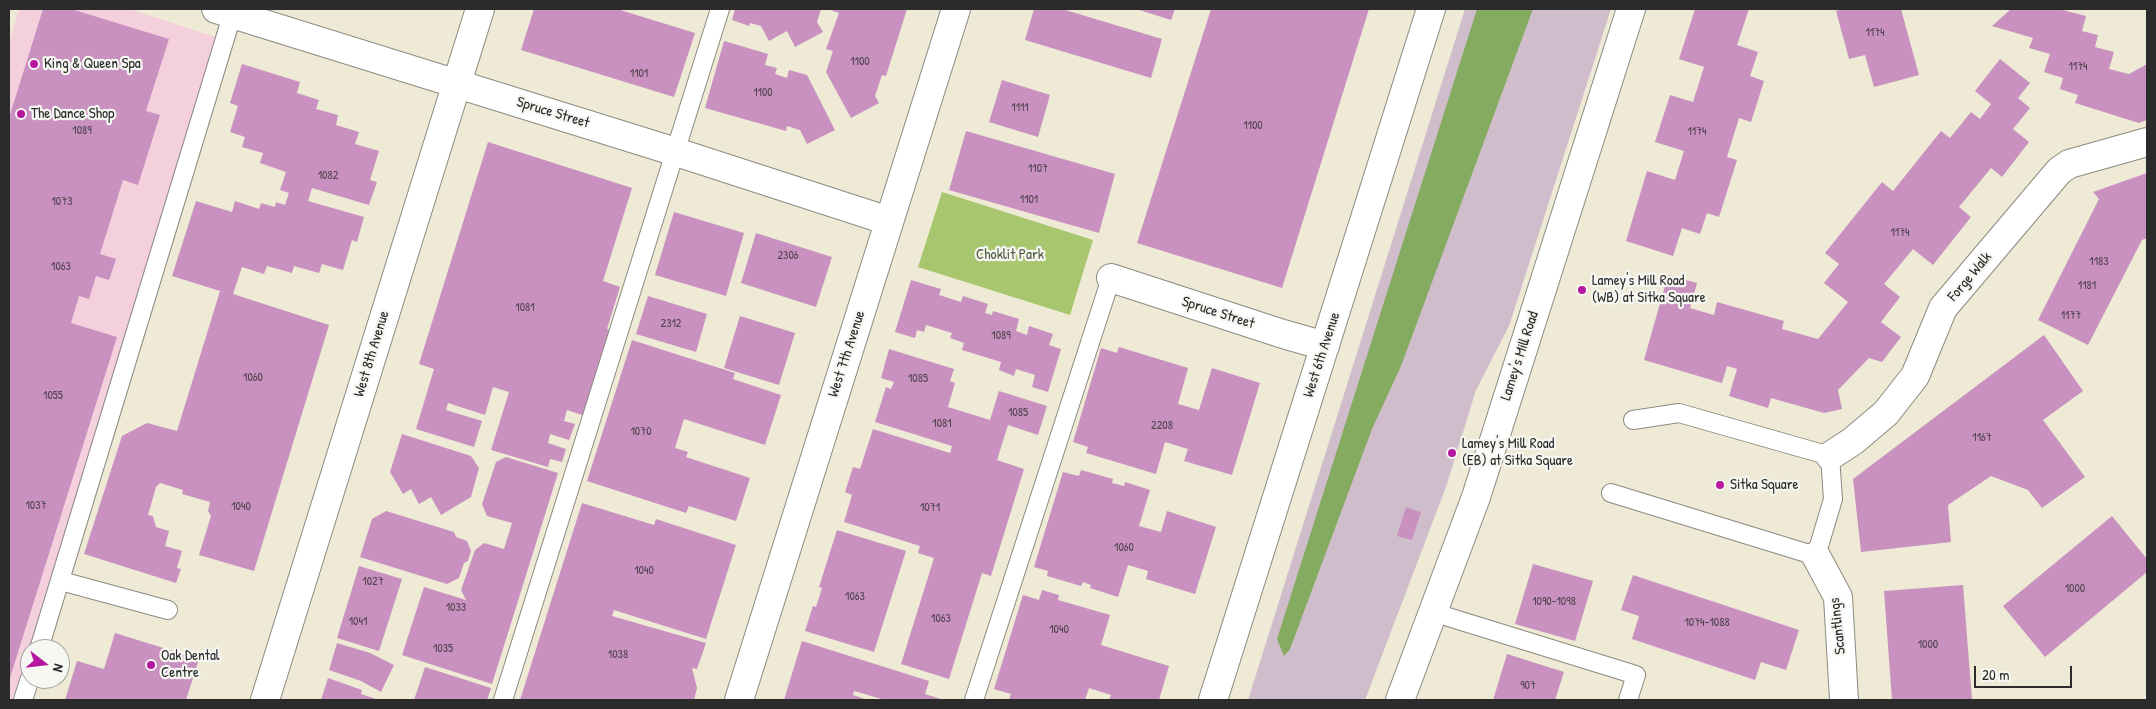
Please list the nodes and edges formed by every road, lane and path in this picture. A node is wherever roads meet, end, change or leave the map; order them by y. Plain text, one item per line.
1 (480, 9) edge
2 (720, 9) edge
3 (956, 9) edge
4 (1431, 9) edge
5 (1631, 9) edge
6 (227, 10) edge
7 (456, 83) junction
8 (2147, 142) edge
9 (676, 152) junction
10 (889, 221) junction
11 (1111, 278) joint
12 (1325, 346) junction
13 (1633, 420) dead end
14 (1830, 456) junction
15 (1610, 493) dead end
16 (1816, 556) junction
17 (61, 581) junction
18 (168, 610) dead end
19 (1432, 612) junction
20 (42, 639) edge
21 (265, 700) edge
22 (503, 700) edge
23 (739, 700) edge
24 (974, 700) edge
25 (1213, 700) edge
26 (1400, 700) edge
27 (1628, 700) edge
28 (1844, 700) edge

1 - 7 street, West 8th Avenue
2 - 9 lane
3 - 10 street, West 7th Avenue
4 - 12 street, West 6th Avenue
5 - 19 street, Lamey's Mill Road
6 - 7 street, Spruce Street
6 - 17 lane
7 - 9 street, Spruce Street
7 - 21 street, West 8th Avenue
8 - 14 street, Forge Walk
9 - 10 street, Spruce Street
9 - 22 lane
10 - 23 street, West 7th Avenue
11 - 12 street, Spruce Street
11 - 24 lane
12 - 25 street, West 6th Avenue
13 - 14 lane
14 - 16 lane
15 - 16 lane
16 - 28 street, Scantlings
17 - 18 lane
17 - 20 lane
19 - 26 street, Lamey's Mill Road
19 - 27 lane

